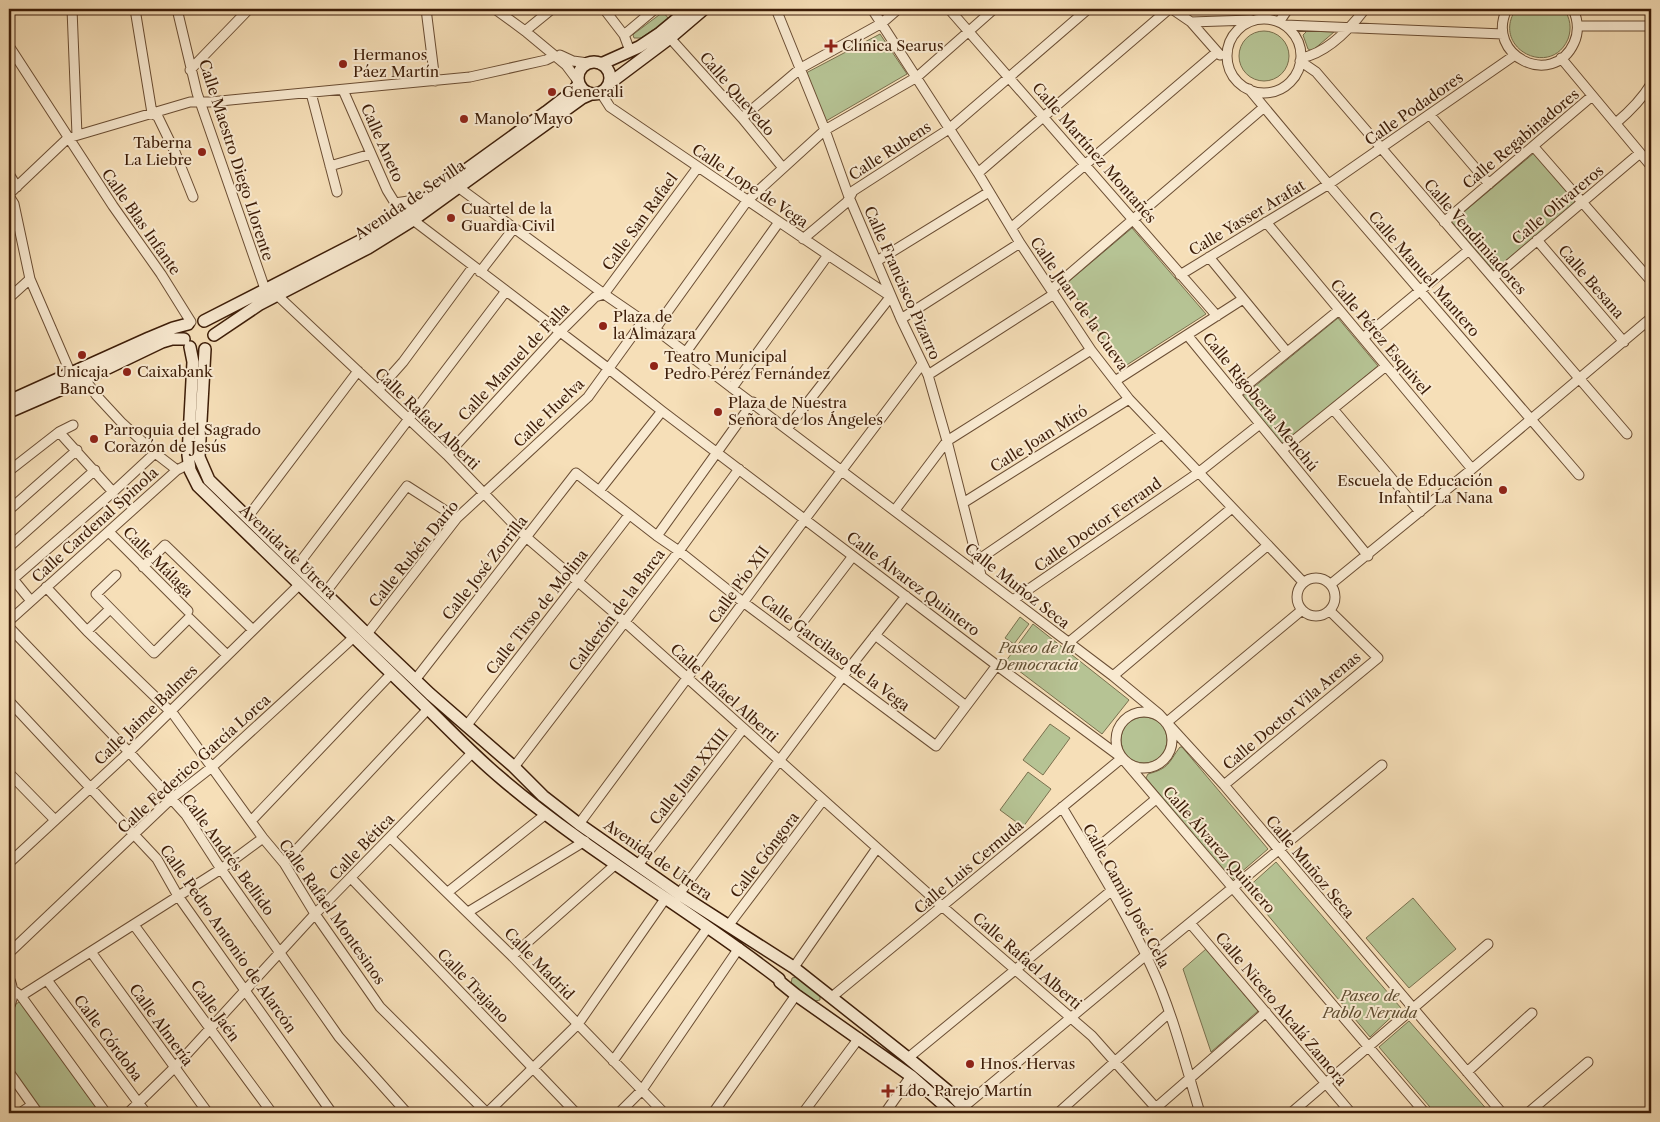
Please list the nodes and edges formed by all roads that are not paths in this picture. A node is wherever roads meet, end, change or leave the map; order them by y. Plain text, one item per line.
1 (72, 9) edge
2 (135, 9) edge
3 (177, 9) edge
4 (249, 9) edge
5 (426, 9) edge
6 (495, 9) edge
7 (552, 9) edge
8 (604, 9) edge
9 (655, 9) edge
10 (689, 9) edge
11 (704, 9) edge
12 (776, 9) edge
13 (872, 9) edge
14 (898, 9) edge
15 (949, 9) edge
16 (994, 9) edge
17 (1088, 9) edge
18 (1171, 9) edge
19 (1260, 9) edge
20 (1288, 9) edge
21 (1365, 9) edge
22 (1507, 9) edge
23 (1574, 9) edge
24 (1268, 19) junction
25 (1255, 20) junction
26 (1191, 22) junction
27 (882, 23) junction
28 (1282, 24) junction
29 (1578, 26) junction
30 (1651, 26) edge
31 (1351, 27) junction
32 (525, 31) junction
33 (968, 31) junction
34 (1503, 34) junction
35 (624, 35) junction
36 (670, 38) junction
37 (9, 46) edge
38 (630, 51) junction
39 (1217, 52) junction
40 (552, 54) junction
41 (1515, 55) junction
42 (1561, 58) junction
43 (1301, 60) junction
44 (588, 63) junction
45 (601, 64) junction
46 (1228, 64) junction
47 (800, 68) junction
48 (190, 70) junction
49 (1009, 76) junction
50 (917, 77) junction
51 (435, 81) junction
52 (579, 82) junction
53 (610, 83) junction
54 (1651, 84) edge
55 (343, 90) junction
56 (1249, 90) junction
57 (311, 93) junction
58 (596, 94) junction
59 (1592, 96) junction
60 (200, 102) junction
61 (1263, 108) junction
62 (152, 113) junction
63 (1430, 115) junction
64 (1044, 117) junction
65 (742, 118) junction
66 (1616, 123) junction
67 (949, 129) junction
68 (825, 130) junction
69 (73, 137) junction
70 (1534, 147) junction
71 (1381, 149) junction
72 (1640, 153) junction
73 (371, 154) junction
74 (1084, 164) junction
75 (330, 166) junction
76 (1651, 166) edge
77 (698, 167) junction
78 (782, 168) junction
79 (978, 173) junction
80 (9, 174) edge
81 (1329, 184) junction
82 (1489, 184) junction
83 (17, 187) junction
84 (458, 187) junction
85 (337, 192) dead end
86 (989, 192) junction
87 (9, 195) edge
88 (849, 196) junction
89 (193, 197) dead end
90 (427, 198) junction
91 (747, 201) junction
92 (1583, 202) junction
93 (412, 220) junction
94 (1133, 220) junction
95 (779, 222) junction
96 (1266, 222) junction
97 (1444, 222) junction
98 (514, 228) junction
99 (1011, 228) junction
100 (803, 239) junction
101 (1537, 240) junction
102 (1020, 243) junction
103 (1469, 250) junction
104 (828, 255) junction
105 (1209, 257) junction
106 (876, 261) junction
107 (477, 270) junction
108 (1180, 274) junction
109 (1493, 278) junction
110 (30, 280) junction
111 (1651, 281) edge
112 (265, 289) junction
113 (1421, 290) junction
114 (506, 291) junction
115 (1053, 292) junction
116 (604, 294) junction
117 (277, 295) junction
118 (890, 296) junction
119 (9, 298) edge
120 (1243, 299) junction
121 (1339, 310) junction
122 (1217, 316) junction
123 (1651, 318) edge
124 (900, 319) junction
125 (204, 321) junction
126 (644, 321) junction
127 (190, 323) junction
128 (655, 329) junction
129 (560, 332) junction
130 (214, 334) junction
131 (1188, 336) junction
132 (1363, 338) junction
133 (1624, 342) junction
134 (187, 343) junction
135 (205, 349) junction
136 (1092, 350) junction
137 (686, 352) junction
138 (1287, 352) junction
139 (922, 364) junction
140 (1386, 366) junction
141 (609, 369) junction
142 (358, 371) junction
143 (71, 374) junction
144 (928, 375) junction
145 (85, 379) junction
146 (1579, 380) junction
147 (1115, 381) junction
148 (732, 388) junction
149 (379, 389) junction
150 (1236, 394) junction
151 (1129, 399) junction
152 (9, 401) edge
153 (752, 402) junction
154 (1334, 409) junction
155 (662, 411) junction
156 (9, 412) edge
157 (408, 418) junction
158 (1531, 420) junction
159 (1260, 424) junction
160 (72, 425) dead end
161 (787, 429) junction
162 (59, 432) junction
163 (1162, 434) junction
164 (1626, 434) dead end
165 (947, 441) junction
166 (77, 450) junction
167 (1282, 450) junction
168 (154, 453) junction
169 (718, 453) junction
170 (448, 455) junction
171 (189, 464) junction
172 (739, 469) junction
173 (95, 470) junction
174 (176, 470) junction
175 (841, 470) junction
176 (1472, 470) junction
177 (9, 471) edge
178 (576, 473) joint
179 (1198, 473) junction
180 (1579, 474) dead end
181 (599, 491) junction
182 (113, 492) junction
183 (484, 493) junction
184 (963, 502) junction
185 (1232, 508) junction
186 (9, 510) edge
187 (895, 510) junction
188 (1420, 512) junction
189 (629, 515) junction
190 (247, 518) junction
191 (456, 518) junction
192 (805, 519) junction
193 (109, 532) junction
194 (657, 536) junction
195 (526, 537) junction
196 (1268, 545) junction
197 (9, 547) edge
198 (679, 551) junction
199 (853, 556) junction
200 (1368, 556) junction
201 (978, 560) junction
202 (297, 566) junction
203 (144, 567) junction
204 (116, 575) dead end
205 (981, 575) junction
206 (11, 577) edge
207 (578, 582) junction
208 (1303, 582) junction
209 (300, 584) junction
210 (1331, 584) junction
211 (46, 587) junction
212 (325, 593) junction
213 (906, 596) junction
214 (31, 600) junction
215 (1013, 600) junction
216 (743, 602) junction
217 (110, 609) junction
218 (1302, 610) junction
219 (188, 611) dead end
220 (1330, 611) junction
221 (9, 621) edge
222 (625, 622) junction
223 (9, 627) edge
224 (253, 630) junction
225 (87, 631) junction
226 (367, 634) junction
227 (875, 635) junction
228 (354, 637) junction
229 (791, 637) junction
230 (1068, 643) junction
231 (227, 655) junction
232 (997, 666) junction
233 (392, 673) junction
234 (843, 676) junction
235 (1113, 676) junction
236 (687, 679) junction
237 (416, 680) junction
238 (9, 701) edge
239 (966, 706) junction
240 (428, 708) junction
241 (170, 712) junction
242 (1166, 723) junction
243 (467, 725) junction
244 (743, 729) junction
245 (457, 739) junction
246 (129, 752) junction
247 (472, 753) junction
248 (1122, 758) junction
249 (780, 761) junction
250 (1382, 765) dead end
251 (212, 767) junction
252 (514, 767) junction
253 (9, 773) edge
254 (502, 780) junction
255 (1224, 785) junction
256 (92, 788) junction
257 (171, 799) junction
258 (1156, 799) junction
259 (823, 800) junction
260 (1062, 807) junction
261 (546, 814) junction
262 (55, 820) junction
263 (252, 820) junction
264 (579, 824) junction
265 (135, 834) junction
266 (264, 838) junction
267 (390, 838) junction
268 (585, 841) junction
269 (877, 848) junction
270 (1278, 851) junction
271 (1090, 854) junction
272 (11, 857) edge
273 (284, 863) junction
274 (616, 864) junction
275 (638, 865) junction
276 (221, 869) junction
277 (351, 878) junction
278 (1234, 888) junction
279 (1111, 891) junction
280 (448, 892) junction
281 (679, 894) junction
282 (178, 896) junction
283 (665, 899) junction
284 (943, 906) junction
285 (468, 912) junction
286 (315, 914) junction
287 (1190, 923) junction
288 (134, 925) junction
289 (728, 926) junction
290 (708, 927) junction
291 (1488, 944) dead end
292 (739, 948) junction
293 (280, 951) junction
294 (91, 952) junction
295 (9, 953) edge
296 (512, 956) junction
297 (1146, 956) junction
298 (793, 967) junction
299 (1014, 970) junction
300 (9, 978) edge
301 (779, 979) junction
302 (47, 980) junction
303 (13, 990) junction
304 (245, 990) junction
305 (796, 995) junction
306 (21, 996) junction
307 (833, 997) junction
308 (9, 1008) edge
309 (1412, 1009) junction
310 (824, 1012) junction
311 (1266, 1012) junction
312 (1169, 1013) junction
313 (1532, 1013) dead end
314 (1071, 1017) junction
315 (578, 1024) junction
316 (210, 1028) junction
317 (859, 1038) junction
318 (1368, 1047) junction
319 (908, 1058) junction
320 (614, 1061) junction
321 (1115, 1062) junction
322 (1588, 1062) dead end
323 (175, 1067) junction
324 (533, 1069) junction
325 (9, 1072) edge
326 (1467, 1072) junction
327 (911, 1076) junction
328 (1189, 1078) junction
329 (1326, 1083) junction
330 (642, 1090) junction
331 (139, 1102) junction
332 (32, 1105) junction
333 (963, 1111) edge
334 (1153, 1111) edge
335 (20, 1113) edge
336 (38, 1113) edge
337 (106, 1113) edge
338 (128, 1113) edge
339 (146, 1113) edge
340 (208, 1113) edge
341 (272, 1113) edge
342 (332, 1113) edge
343 (407, 1113) edge
344 (487, 1113) edge
345 (576, 1113) edge
346 (619, 1113) edge
347 (664, 1113) edge
348 (714, 1113) edge
349 (803, 1113) edge
350 (884, 1113) edge
351 (953, 1113) edge
352 (1058, 1113) edge
353 (1200, 1113) edge
354 (1291, 1113) edge
355 (1352, 1113) edge
356 (1425, 1113) edge
357 (1502, 1113) edge
358 (1528, 1113) edge

1 - 69 street
2 - 62 street
3 - 48 street, Calle Maestro Diego Llorente
4 - 48 street
5 - 51 street
6 - 32 street
7 - 32 street
8 - 35 street
9 - 35 street
10 - 38 street
11 - 36 street
12 - 47 street, Calle Francisco Pizarro
13 - 27 street, Calle Juan de la Cueva
14 - 27 street
15 - 33 street, Calle Martínez Montañés
16 - 33 street
17 - 49 street, Calle Rubens
18 - 26 street
18 - 64 street
19 - 24 street
20 - 28 street
21 - 31 street
22 - 34 street
23 - 29 street
24 - 25 street
24 - 28 street
25 - 26 street
25 - 46 street
26 - 39 street
27 - 47 street
27 - 50 street, Calle Juan de la Cueva
28 - 31 street
28 - 43 street
29 - 30 street
29 - 42 street
31 - 34 street
31 - 43 street
32 - 40 street
33 - 49 street, Calle Martínez Montañés
33 - 50 street
34 - 41 street
35 - 38 street
36 - 53 street
36 - 65 street, Calle Quevedo
37 - 69 street, Calle Blas Infante
38 - 45 street
39 - 46 street
39 - 74 street
40 - 44 street
40 - 51 street
40 - 52 street
41 - 42 street
41 - 63 street, Calle Podadores
42 - 59 street
43 - 56 street
43 - 71 street, Calle Vendimiadores
44 - 45 street
44 - 52 street
45 - 53 street
46 - 56 street
47 - 65 street
47 - 68 street, Calle Francisco Pizarro
48 - 60 street, Calle Maestro Diego Llorente
49 - 64 street, Calle Martínez Montañés
49 - 67 street, Calle Rubens
50 - 67 street, Calle Juan de la Cueva
50 - 68 street
51 - 55 street
52 - 58 street
52 - 90 street, Avenida de Sevilla
53 - 58 street
54 - 66 street
55 - 57 street
55 - 73 street, Calle Aneto
56 - 61 street, Calle Manuel Mantero
57 - 60 street
57 - 75 street
58 - 77 street, Calle Lope de Vega
58 - 84 street, Avenida de Sevilla
59 - 66 street
59 - 70 street, Calle Regabinadores
60 - 62 street
60 - 112 street, Calle Maestro Diego Llorente
61 - 81 street, Calle Manuel Mantero
61 - 94 street
62 - 69 street
62 - 89 street
63 - 71 street, Calle Podadores
63 - 82 street
64 - 74 street, Calle Martínez Montañés
64 - 79 street
65 - 78 street, Calle Quevedo
66 - 72 street
67 - 79 street, Calle Juan de la Cueva
67 - 88 street, Calle Rubens
68 - 78 street
68 - 88 street, Calle Francisco Pizarro
69 - 83 street
69 - 127 street, Calle Blas Infante
70 - 82 street, Calle Regabinadores
70 - 92 street
71 - 81 street, Calle Podadores
71 - 97 street, Calle Vendimiadores
72 - 76 street
72 - 92 street, Calle Olivareros
73 - 75 street
73 - 90 street, Calle Aneto
74 - 94 street, Calle Martínez Montañés
74 - 99 street
75 - 85 street
77 - 91 street, Calle Lope de Vega
77 - 116 street, Calle San Rafael
78 - 91 street
79 - 86 street, Calle Juan de la Cueva
80 - 83 street
81 - 96 street, Calle Yasser Arafat
81 - 113 street, Calle Manuel Mantero
82 - 97 street, Calle Regabinadores
83 - 87 street
84 - 93 street, Avenida de Sevilla
84 - 98 street, Calle Muñoz Seca
86 - 99 street, Calle Juan de la Cueva
86 - 106 street
87 - 110 street
88 - 100 street, Calle Rubens
88 - 106 street, Calle Francisco Pizarro
90 - 93 street
90 - 112 street, Avenida de Sevilla
91 - 95 street, Calle Lope de Vega
91 - 128 street
92 - 101 street, Calle Olivareros
92 - 111 street
93 - 107 street, Calle Álvarez Quintero
93 - 117 street, Avenida de Sevilla
94 - 108 street, Calle Martínez Montañés
94 - 115 street
95 - 100 street, Calle Lope de Vega
95 - 137 street
96 - 105 street, Calle Yasser Arafat
96 - 121 street, Calle Pérez Esquivel
97 - 103 street, Calle Vendimiadores
98 - 107 street
98 - 116 street, Calle Muñoz Seca
99 - 102 street, Calle Juan de la Cueva
100 - 104 street, Calle Lope de Vega
101 - 109 street, Calle Olivareros
101 - 133 street, Calle Besana
102 - 115 street, Calle Juan de la Cueva
102 - 124 street
103 - 109 street, Calle Vendimiadores
103 - 113 street
104 - 118 street, Calle Lope de Vega
104 - 148 street
105 - 108 street, Calle Yasser Arafat
105 - 120 street
106 - 118 street, Calle Francisco Pizarro
107 - 114 street, Calle Álvarez Quintero
107 - 149 street
108 - 122 street, Calle Martínez Montañés
109 - 146 street, Calle Vendimiadores
110 - 119 street
110 - 143 street
112 - 125 street, Avenida de Sevilla
113 - 132 street
113 - 158 street, Calle Manuel Mantero
114 - 129 street, Calle Álvarez Quintero
114 - 157 street
115 - 136 street, Calle Juan de la Cueva
115 - 144 street
116 - 126 street, Calle Muñoz Seca
116 - 129 street, Calle Manuel de Falla
117 - 130 street, Avenida de Sevilla
117 - 142 street, Calle Rafael Alberti
118 - 124 street, Calle Francisco Pizarro
118 - 161 street
120 - 122 street
120 - 138 street
121 - 132 street, Calle Pérez Esquivel
121 - 138 street
122 - 131 street
123 - 133 street
124 - 139 street, Calle Francisco Pizarro
125 - 127 street
125 - 130 street
126 - 128 street, Calle Muñoz Seca
126 - 141 street, Calle Huelva
127 - 134 street
127 - 143 street
128 - 137 street, Calle Muñoz Seca
129 - 141 street, Calle Álvarez Quintero
129 - 170 street, Calle Manuel de Falla
130 - 135 street
131 - 147 street
131 - 150 street, Calle Rigoberta Menchú
132 - 140 street, Calle Pérez Esquivel
133 - 146 street
134 - 135 street
134 - 145 street
134 - 171 street, Avenida de Utrera
135 - 190 street, Avenida de Utrera
136 - 147 street, Calle Juan de la Cueva
136 - 165 street
137 - 148 street, Calle Muñoz Seca
138 - 150 street
139 - 144 street, Calle Francisco Pizarro
139 - 175 street, Calle Pío XII
140 - 154 street
140 - 176 street, Calle Pérez Esquivel
141 - 155 street, Calle Álvarez Quintero
141 - 183 street, Calle Huelva
142 - 149 street, Calle Rafael Alberti
142 - 190 street
143 - 145 street
143 - 152 street
144 - 165 street, Calle Francisco Pizarro
145 - 156 street
145 - 168 street
146 - 158 street
146 - 164 street, Calle Vendimiadores
147 - 151 street, Calle Juan de la Cueva
148 - 153 street, Calle Muñoz Seca
149 - 157 street, Calle Rafael Alberti
150 - 159 street, Calle Rigoberta Menchú
151 - 163 street, Calle Juan de la Cueva
151 - 184 street, Calle Joan Miró
153 - 161 street, Calle Muñoz Seca
153 - 169 street
154 - 167 street
154 - 188 street
155 - 169 street, Calle Álvarez Quintero
155 - 181 street
157 - 170 street, Calle Rafael Alberti
157 - 202 street
158 - 176 street
158 - 180 street, Calle Manuel Mantero
159 - 167 street, Calle Rigoberta Menchú
159 - 179 street, Calle Doctor Ferrand
160 - 162 street
161 - 175 street, Calle Muñoz Seca
162 - 166 street
162 - 177 street
163 - 179 street, Calle Juan de la Cueva
163 - 201 street
165 - 184 street, Calle Francisco Pizarro
165 - 187 street
166 - 173 street
166 - 186 street
167 - 200 street, Calle Rigoberta Menchú
168 - 174 street
168 - 182 street
169 - 172 street, Calle Álvarez Quintero
169 - 194 street
170 - 183 street, Calle Rafael Alberti
171 - 174 street, Calle Cardenal Spinola
171 - 209 street, Avenida de Utrera
172 - 192 street, Calle Álvarez Quintero
172 - 198 street, Calderón de la Barca
173 - 182 street
173 - 197 street
174 - 193 street, Calle Cardenal Spinola
175 - 187 street, Calle Muñoz Seca
175 - 192 street, Calle Pío XII
176 - 188 street
178 - 181 street, Calle Garcilaso de la Vega
178 - 195 street, Calle José Zorrilla
179 - 185 street, Calle Juan de la Cueva
179 - 215 street, Calle Doctor Ferrand
181 - 189 street, Calle Garcilaso de la Vega
182 - 206 street
183 - 191 street, Calle Rubén Darío
183 - 195 street, Calle Rafael Alberti
184 - 201 street, Calle Francisco Pizarro
185 - 196 street, Calle Juan de la Cueva
185 - 230 street
187 - 205 street, Calle Muñoz Seca
188 - 200 street
189 - 194 street, Calle Garcilaso de la Vega
189 - 207 street, Calle Tirso de Molina
190 - 202 street, Avenida de Utrera
191 - 212 street
191 - 226 street, Calle Rubén Darío
192 - 199 street, Calle Álvarez Quintero
192 - 216 street, Calle Pío XII
193 - 203 street, Calle Málaga
193 - 211 street, Calle Cardenal Spinola
194 - 198 street, Calle Garcilaso de la Vega
195 - 207 street, Calle Rafael Alberti
195 - 237 street, Calle José Zorrilla
196 - 208 street, Calle Juan de la Cueva
196 - 235 street
198 - 216 street, Calle Garcilaso de la Vega
198 - 222 street, Calderón de la Barca
199 - 213 street, Calle Álvarez Quintero
199 - 229 street
200 - 210 street
201 - 205 street, Calle Francisco Pizarro
202 - 212 street, Avenida de Utrera
203 - 219 street, Calle Málaga
203 - 224 street
204 - 217 street
205 - 215 street, Calle Muñoz Seca
206 - 214 street
207 - 222 street, Calle Rafael Alberti
207 - 243 street, Calle Tirso de Molina
208 - 210 street
208 - 218 street
209 - 224 street, Calle Jaime Balmes
209 - 228 street, Avenida de Utrera
210 - 220 street
211 - 214 street, Calle Cardenal Spinola
211 - 225 street, Calle Rafael Montesinos
212 - 226 street, Avenida de Utrera
213 - 227 street
213 - 232 street, Calle Álvarez Quintero
214 - 221 street, Calle Cardenal Spinola
215 - 230 street, Calle Muñoz Seca
216 - 229 street, Calle Garcilaso de la Vega
216 - 236 street, Calle Pío XII
217 - 225 street
217 - 231 street
218 - 220 street
218 - 242 street
220 - 255 street, Calle Doctor Vila Arenas
222 - 236 street, Calle Rafael Alberti
222 - 252 street, Calderón de la Barca
223 - 246 street, Calle Andrés Bellido
224 - 231 street, Calle Jaime Balmes
225 - 241 street, Calle Rafael Montesinos
226 - 237 street, Avenida de Utrera
227 - 234 street
227 - 239 street
228 - 233 street, Avenida de Utrera
228 - 251 street, Calle Federico García Lorca
229 - 234 street, Calle Garcilaso de la Vega
230 - 235 street, Calle Muñoz Seca
231 - 241 street, Calle Jaime Balmes
232 - 239 street
232 - 248 street, Calle Álvarez Quintero
233 - 240 street, Avenida de Utrera
233 - 263 street
234 - 239 street, Calle Garcilaso de la Vega
234 - 249 street
235 - 242 street, Calle Muñoz Seca
236 - 244 street, Calle Rafael Alberti
236 - 264 street, Calle Pío XII
237 - 243 street, Avenida de Utrera
238 - 256 street, Calle Pedro Antonio de Alarcón
240 - 245 street, Avenida de Utrera
240 - 273 street
241 - 246 street, Calle Jaime Balmes
241 - 251 street, Calle Rafael Montesinos
242 - 248 street
242 - 248 street
242 - 255 street, Calle Muñoz Seca
243 - 245 street
243 - 252 street, Avenida de Utrera
244 - 249 street, Calle Rafael Alberti
244 - 275 street, Calle Juan XXIII
245 - 247 street, Avenida de Utrera
246 - 256 street, Calle Jaime Balmes
246 - 257 street, Calle Andrés Bellido
247 - 254 street, Avenida de Utrera
247 - 267 street, Calle Bética
248 - 258 street, Calle Álvarez Quintero
248 - 260 street, Calle Luis Cernuda
249 - 259 street, Calle Rafael Alberti
249 - 281 street
250 - 270 street
251 - 257 street, Calle Federico García Lorca
251 - 263 street, Calle Rafael Montesinos
252 - 254 street
252 - 264 street, Avenida de Utrera
253 - 262 street
254 - 261 street, Avenida de Utrera
255 - 270 street, Calle Muñoz Seca
256 - 262 street, Calle Jaime Balmes
256 - 265 street, Calle Pedro Antonio de Alarcón
257 - 265 street, Calle Federico García Lorca
257 - 276 street, Calle Andrés Bellido
258 - 271 street
258 - 278 street, Calle Álvarez Quintero
259 - 269 street, Calle Rafael Alberti
259 - 289 street, Calle Góngora
260 - 271 street, Calle Camilo José Cela
260 - 284 street, Calle Luis Cernuda
261 - 268 street, Avenida de Utrera
261 - 280 street
262 - 272 street, Calle Jaime Balmes
263 - 266 street, Calle Rafael Montesinos
264 - 275 street, Avenida de Utrera
265 - 282 street, Calle Pedro Antonio de Alarcón
265 - 295 street, Calle Federico García Lorca
266 - 273 street, Calle Rafael Montesinos
266 - 276 street
267 - 277 street, Calle Bética
267 - 280 street, Calle Madrid
268 - 274 street, Avenida de Utrera
268 - 285 street
269 - 284 street, Calle Rafael Alberti
269 - 298 street
270 - 278 street
270 - 309 street, Calle Muñoz Seca
271 - 279 street, Calle Camilo José Cela
273 - 286 street, Calle Rafael Montesinos
274 - 283 street, Avenida de Utrera
274 - 296 street
275 - 281 street, Avenida de Utrera
276 - 282 street
276 - 293 street, Calle Andrés Bellido
277 - 286 street, Calle Bética
277 - 324 street, Calle Trajano
278 - 287 street
278 - 318 street, Calle Álvarez Quintero
279 - 297 street, Calle Camilo José Cela
279 - 299 street
280 - 285 street, Calle Madrid
281 - 289 street, Avenida de Utrera
282 - 288 street
282 - 304 street, Calle Pedro Antonio de Alarcón
283 - 290 street, Avenida de Utrera
283 - 315 street
284 - 299 street, Calle Rafael Alberti
284 - 307 street, Calle Luis Cernuda
285 - 296 street, Calle Madrid
286 - 293 street, Calle Bética
286 - 344 street, Calle Rafael Montesinos
287 - 297 street
287 - 311 street, Calle Niceto Alcalá Zamora
288 - 294 street
288 - 316 street, Calle Jaén
289 - 298 street, Avenida de Utrera
290 - 292 street, Avenida de Utrera
290 - 320 street
291 - 309 street
292 - 301 street, Avenida de Utrera
292 - 330 street
293 - 304 street, Calle Bética
293 - 343 street, Calle Andrés Bellido
294 - 302 street
294 - 323 street, Calle Almería
296 - 315 street, Calle Madrid
297 - 312 street, Calle Camilo José Cela
297 - 314 street
298 - 301 street
298 - 307 street, Avenida de Utrera
299 - 314 street, Calle Rafael Alberti
299 - 319 street
300 - 303 street
301 - 305 street, Avenida de Utrera
302 - 306 street
302 - 331 street, Calle Córdoba
303 - 306 street
303 - 308 street
304 - 316 street, Calle Bética
304 - 342 street, Calle Pedro Antonio de Alarcón
305 - 310 street, Avenida de Utrera
305 - 348 street
306 - 337 street
307 - 310 street
307 - 319 street
309 - 318 street
309 - 326 street, Calle Muñoz Seca
310 - 317 street
311 - 328 street
311 - 329 street, Calle Niceto Alcalá Zamora
312 - 321 street
312 - 328 street, Calle Camilo José Cela
313 - 326 street
314 - 321 street, Calle Rafael Alberti
314 - 333 street
315 - 320 street, Calle Madrid
315 - 324 street
316 - 323 street, Calle Bética
316 - 341 street, Calle Jaén
317 - 327 street
317 - 349 street
318 - 329 street
318 - 356 street, Calle Álvarez Quintero
319 - 333 street
320 - 330 street, Calle Madrid
321 - 334 street, Calle Rafael Alberti
321 - 352 street
322 - 358 street
323 - 331 street, Calle Bética
323 - 340 street, Calle Almería
324 - 344 street
324 - 345 street, Calle Trajano
325 - 332 street
326 - 357 street, Calle Muñoz Seca
327 - 350 street
327 - 351 street
328 - 334 street
328 - 353 street, Calle Camilo José Cela
329 - 354 street
329 - 355 street, Calle Niceto Alcalá Zamora
330 - 346 street
330 - 347 street, Calle Madrid
331 - 338 street, Calle Bética
331 - 339 street, Calle Córdoba
332 - 335 street
332 - 336 street

